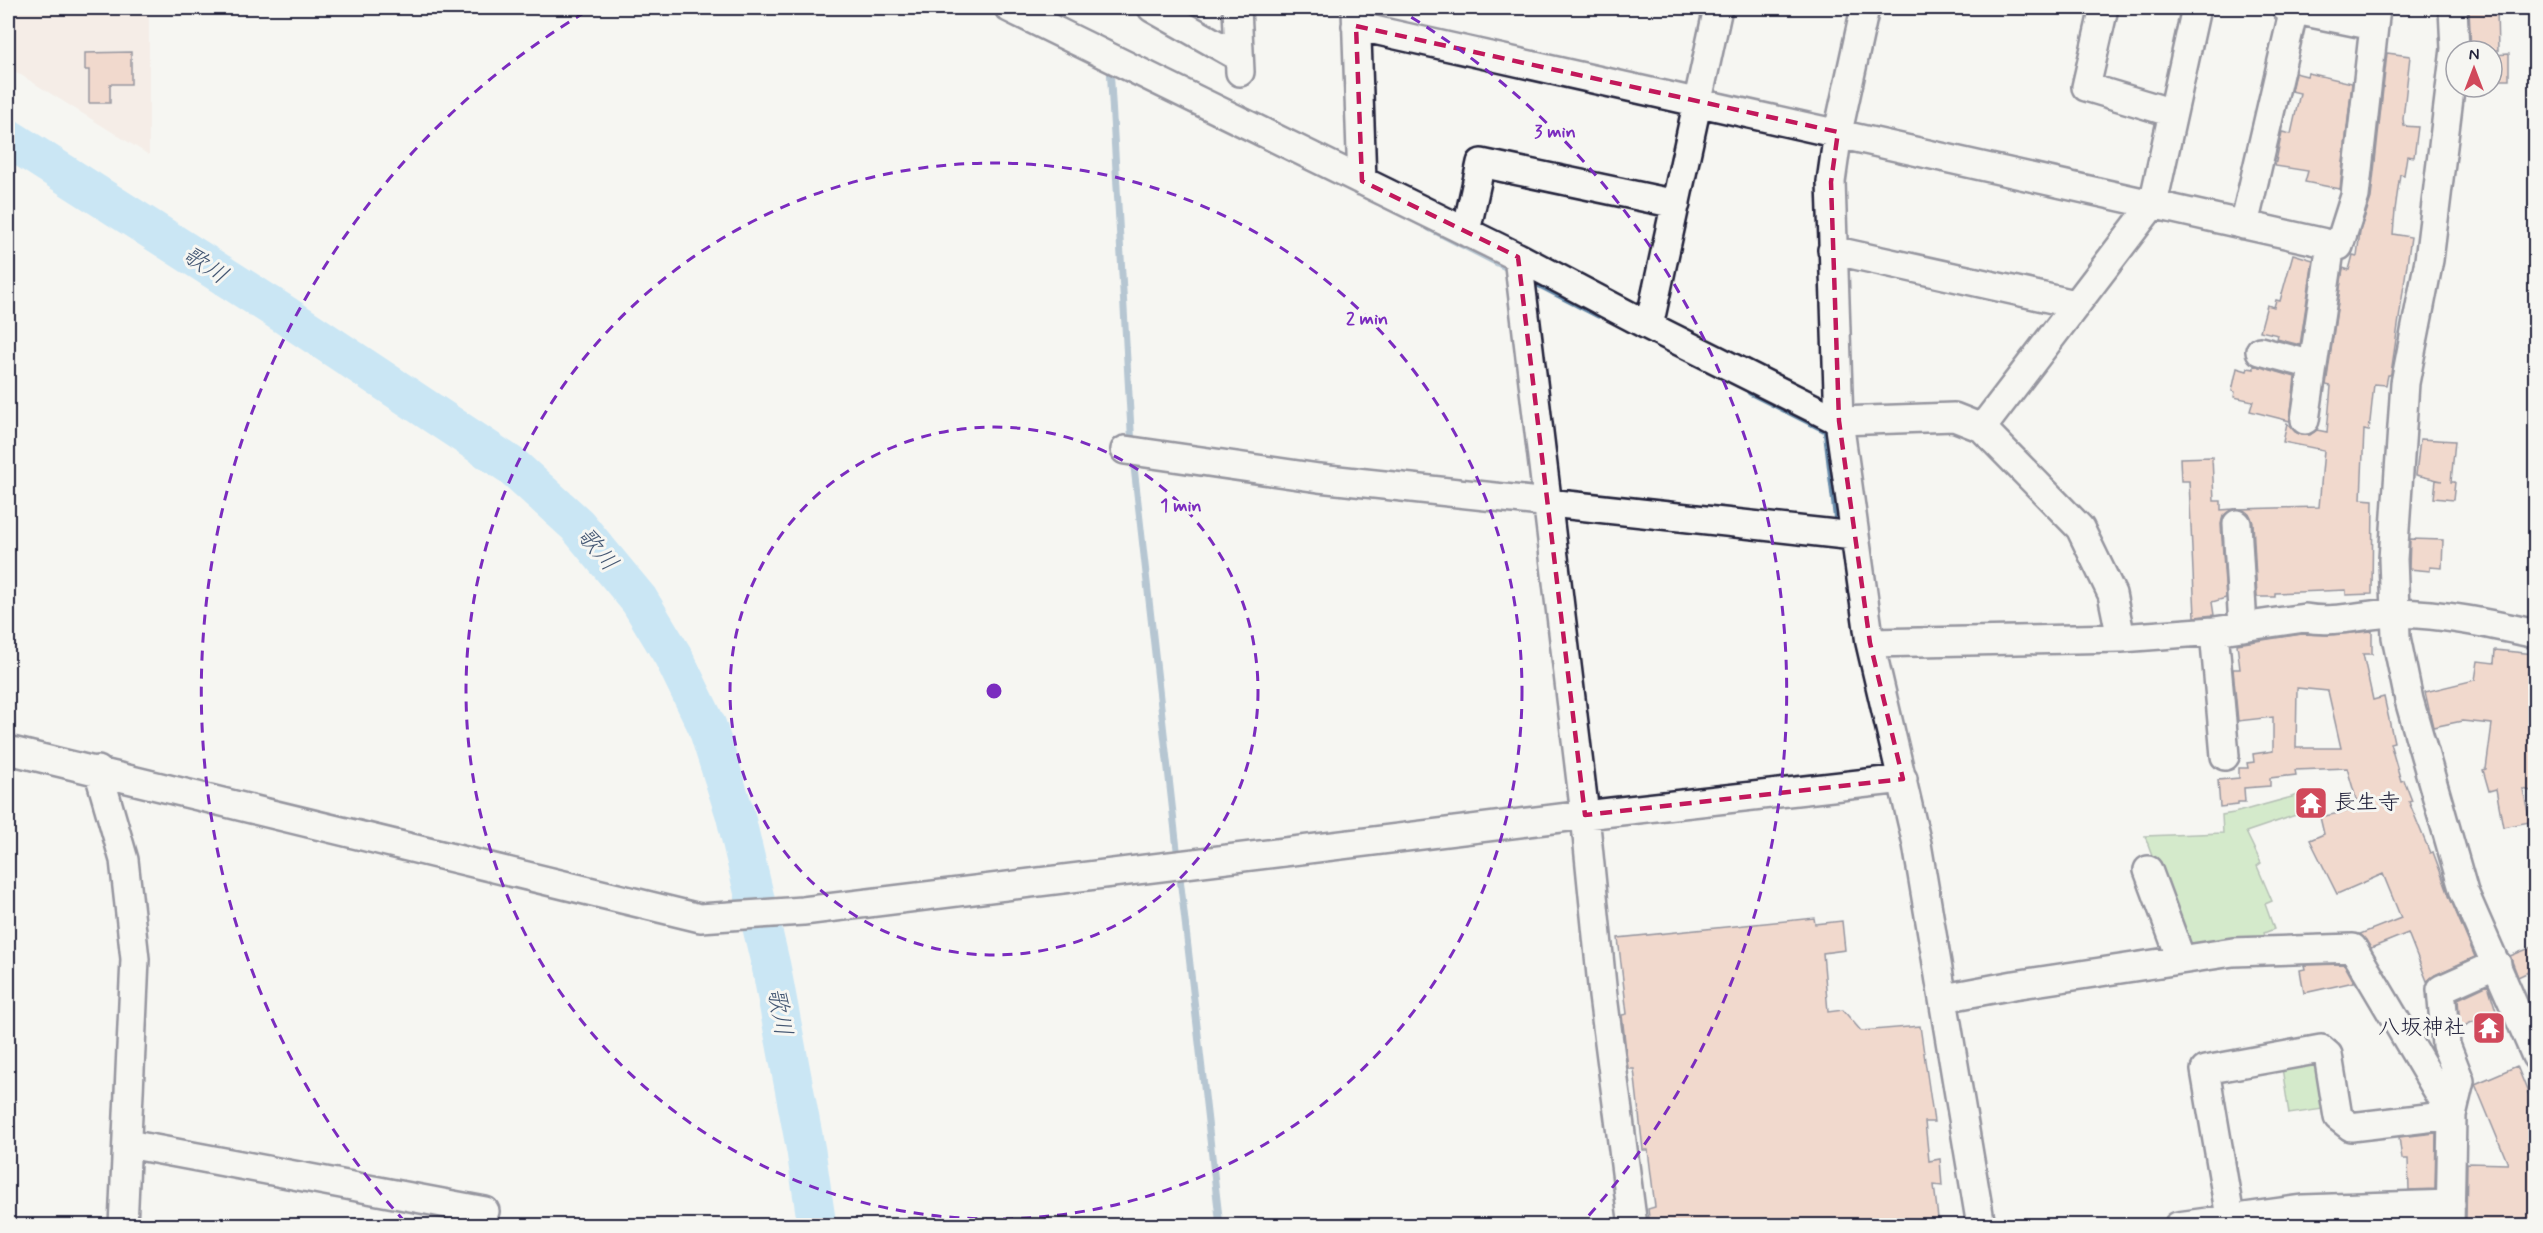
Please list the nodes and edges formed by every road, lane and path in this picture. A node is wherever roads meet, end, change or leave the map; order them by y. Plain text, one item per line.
1 (1009, 8) edge
2 (1152, 8) edge
3 (1238, 8) edge
4 (1718, 8) edge
5 (1865, 8) edge
6 (2104, 8) edge
7 (2196, 8) edge
8 (2290, 8) edge
9 (2453, 8) edge
10 (1356, 17) edge
11 (2375, 17) edge
12 (1698, 103) junction
13 (2174, 113) junction
14 (1838, 132) junction
15 (1362, 181) junction
16 (1676, 204) junction
17 (2153, 204) junction
18 (2244, 225) junction
19 (1466, 232) junction
20 (2331, 244) junction
21 (1832, 250) junction
22 (1518, 257) junction
23 (2075, 304) junction
24 (1649, 326) junction
25 (2260, 351) dead end
26 (2313, 365) junction
27 (2305, 420) dead end
28 (1839, 421) junction
29 (1982, 428) junction
30 (1125, 450) dead end
31 (1547, 502) junction
32 (2237, 524) dead end
33 (1854, 536) junction
34 (2395, 613) junction
35 (2243, 627) junction
36 (2214, 631) junction
37 (2535, 634) edge
38 (2121, 638) junction
39 (1870, 644) junction
40 (2230, 742) dead end
41 (8, 750) edge
42 (98, 770) junction
43 (1903, 779) junction
44 (1585, 814) junction
45 (2148, 870) dead end
46 (2181, 958) junction
47 (2497, 964) junction
48 (1944, 998) junction
49 (2535, 1056) edge
50 (2452, 1115) junction
51 (128, 1144) junction
52 (485, 1211) dead end
53 (2451, 1215) edge
54 (2230, 1217) junction
55 (2282, 1218) edge
56 (123, 1226) edge
57 (1633, 1226) edge
58 (1981, 1226) edge
59 (2178, 1226) edge

1 - 15 street
2 - 3 street
4 - 12 street
5 - 14 street
6 - 13 street
7 - 13 street
8 - 11 street
8 - 18 street
9 - 34 street
10 - 12 street
10 - 15 street
11 - 20 street
12 - 14 street
12 - 16 street
13 - 17 street
14 - 17 street
14 - 21 street
15 - 19 street
16 - 19 street
16 - 24 street
17 - 18 street
17 - 23 street
18 - 20 street
19 - 22 street
20 - 26 street
21 - 23 street
21 - 28 street
22 - 24 street
22 - 31 street
23 - 29 street
24 - 28 street
25 - 26 street
26 - 27 street
28 - 29 street
28 - 33 street
29 - 38 street
30 - 31 street
31 - 33 street
31 - 44 street
32 - 35 street
33 - 39 street
34 - 35 street
34 - 37 street
34 - 47 street
35 - 36 street
36 - 38 street
36 - 40 street
38 - 39 street
39 - 43 street
41 - 42 street
42 - 44 street
42 - 51 street
43 - 44 street
43 - 48 street
44 - 57 street
45 - 46 street
46 - 48 street
46 - 50 street
47 - 49 street
47 - 50 street
48 - 58 street
50 - 53 street
50 - 54 street
51 - 52 street
51 - 56 street
53 - 55 street
54 - 55 street
54 - 59 street

